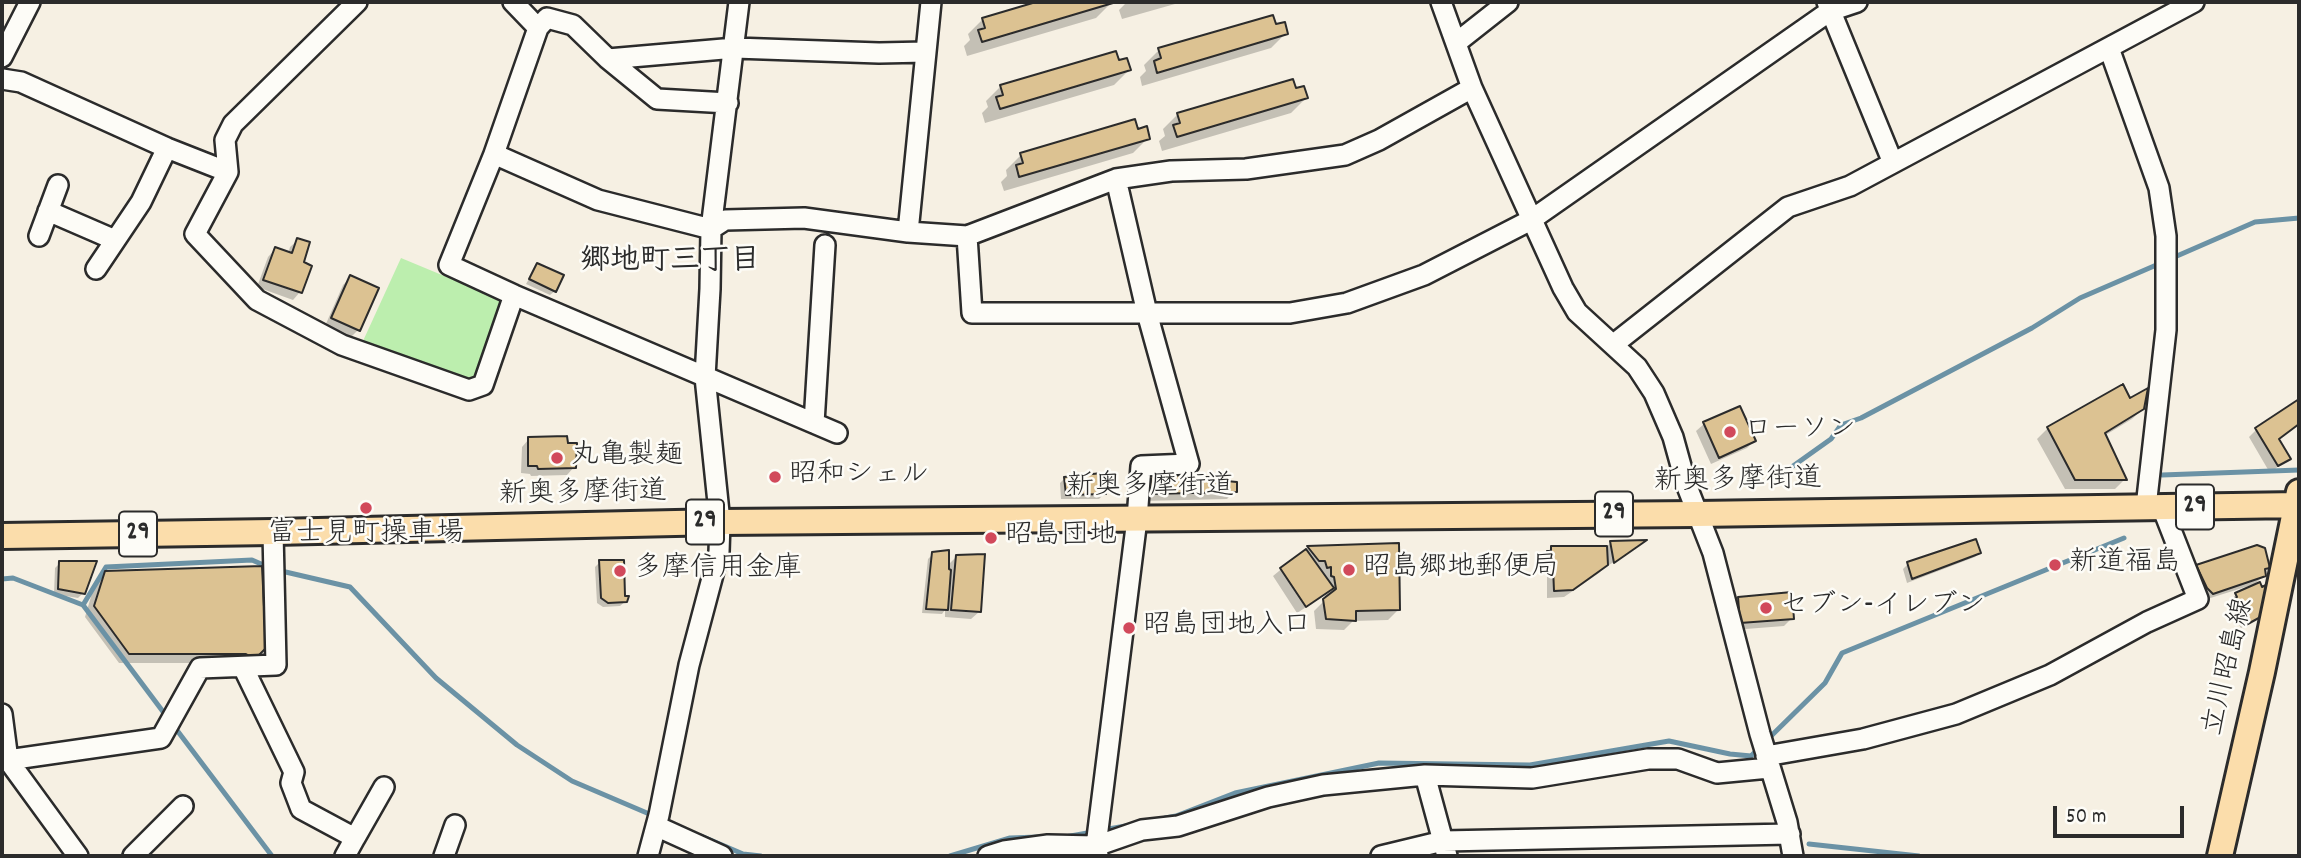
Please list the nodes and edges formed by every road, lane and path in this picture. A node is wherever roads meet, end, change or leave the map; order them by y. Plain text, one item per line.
1 (30, 2) edge
2 (357, 2) edge
3 (513, 2) edge
4 (739, 2) edge
5 (931, 2) edge
6 (1441, 2) edge
7 (1507, 2) edge
8 (1857, 2) edge
9 (2194, 2) edge
10 (1828, 6) edge
11 (2172, 7) edge
12 (538, 28) junction
13 (1456, 43) junction
14 (735, 48) junction
15 (2109, 48) junction
16 (926, 52) junction
17 (2, 57) edge
18 (608, 59) junction
19 (2, 79) edge
20 (1472, 88) junction
21 (728, 103) junction
22 (167, 148) junction
23 (494, 155) junction
24 (1893, 163) junction
25 (228, 172) junction
26 (1116, 179) junction
27 (58, 185) dead end
28 (48, 212) junction
29 (1531, 220) junction
30 (710, 229) junction
31 (908, 232) junction
32 (38, 236) dead end
33 (967, 236) junction
34 (115, 240) junction
35 (825, 245) dead end
36 (96, 270) dead end
37 (514, 295) junction
38 (1147, 313) junction
39 (1614, 344) junction
40 (705, 377) junction
41 (814, 423) junction
42 (837, 433) dead end
43 (2298, 501) edge
44 (2154, 507) junction
45 (1697, 514) junction
46 (1137, 519) junction
47 (720, 522) junction
48 (273, 533) junction
49 (2, 536) edge
50 (243, 667) junction
51 (2, 714) edge
52 (1765, 752) junction
53 (8, 760) junction
54 (1425, 775) junction
55 (384, 787) dead end
56 (183, 806) dead end
57 (657, 822) junction
58 (454, 825) dead end
59 (1790, 834) junction
60 (355, 838) junction
61 (1098, 841) edge
62 (1445, 849) edge
63 (78, 856) edge
64 (133, 856) edge
65 (345, 856) edge
66 (444, 856) edge
67 (648, 856) edge
68 (722, 856) edge
69 (988, 856) edge
70 (1381, 856) edge
71 (1793, 856) edge
72 (2220, 856) edge

1 - 17 street
2 - 25 street
3 - 12 street
4 - 14 street
5 - 16 street
6 - 13 street
7 - 13 street
8 - 10 street
9 - 11 street
10 - 24 street
10 - 29 street
11 - 15 street
12 - 18 street
12 - 23 street
13 - 20 street
14 - 16 street
14 - 18 street
14 - 21 street
15 - 24 street
15 - 44 street
16 - 31 street
18 - 21 street
19 - 22 street
20 - 26 street
20 - 29 street
21 - 30 street
22 - 25 street
22 - 34 street
23 - 30 street
23 - 37 street
24 - 39 street
25 - 37 street
26 - 33 street
26 - 38 street
27 - 28 street
28 - 32 street
28 - 34 street
29 - 38 street
29 - 39 street
30 - 31 street
30 - 40 street
31 - 33 street
33 - 38 street
34 - 36 street
35 - 41 street
37 - 40 street
38 - 46 street
39 - 45 street
40 - 41 street
40 - 47 street
41 - 42 street
43 - 44 main road, 新奥多摩街道 / 29
43 - 72 main road, 立川昭島線
44 - 45 main road, 新奥多摩街道 / 29
44 - 52 street
45 - 46 main road, 新奥多摩街道 / 29
45 - 52 street
46 - 47 main road, 新奥多摩街道 / 29
46 - 61 street
47 - 48 main road, 新奥多摩街道 / 29
47 - 57 street
48 - 49 main road, 新奥多摩街道 / 29
48 - 50 street
50 - 53 street
50 - 60 street
51 - 53 street
52 - 54 street
52 - 59 street
53 - 63 street
54 - 61 street
54 - 62 street
55 - 60 street
56 - 64 street
57 - 67 street
57 - 68 street
58 - 66 street
59 - 62 street
59 - 71 street
60 - 65 street
61 - 69 street
62 - 70 street

